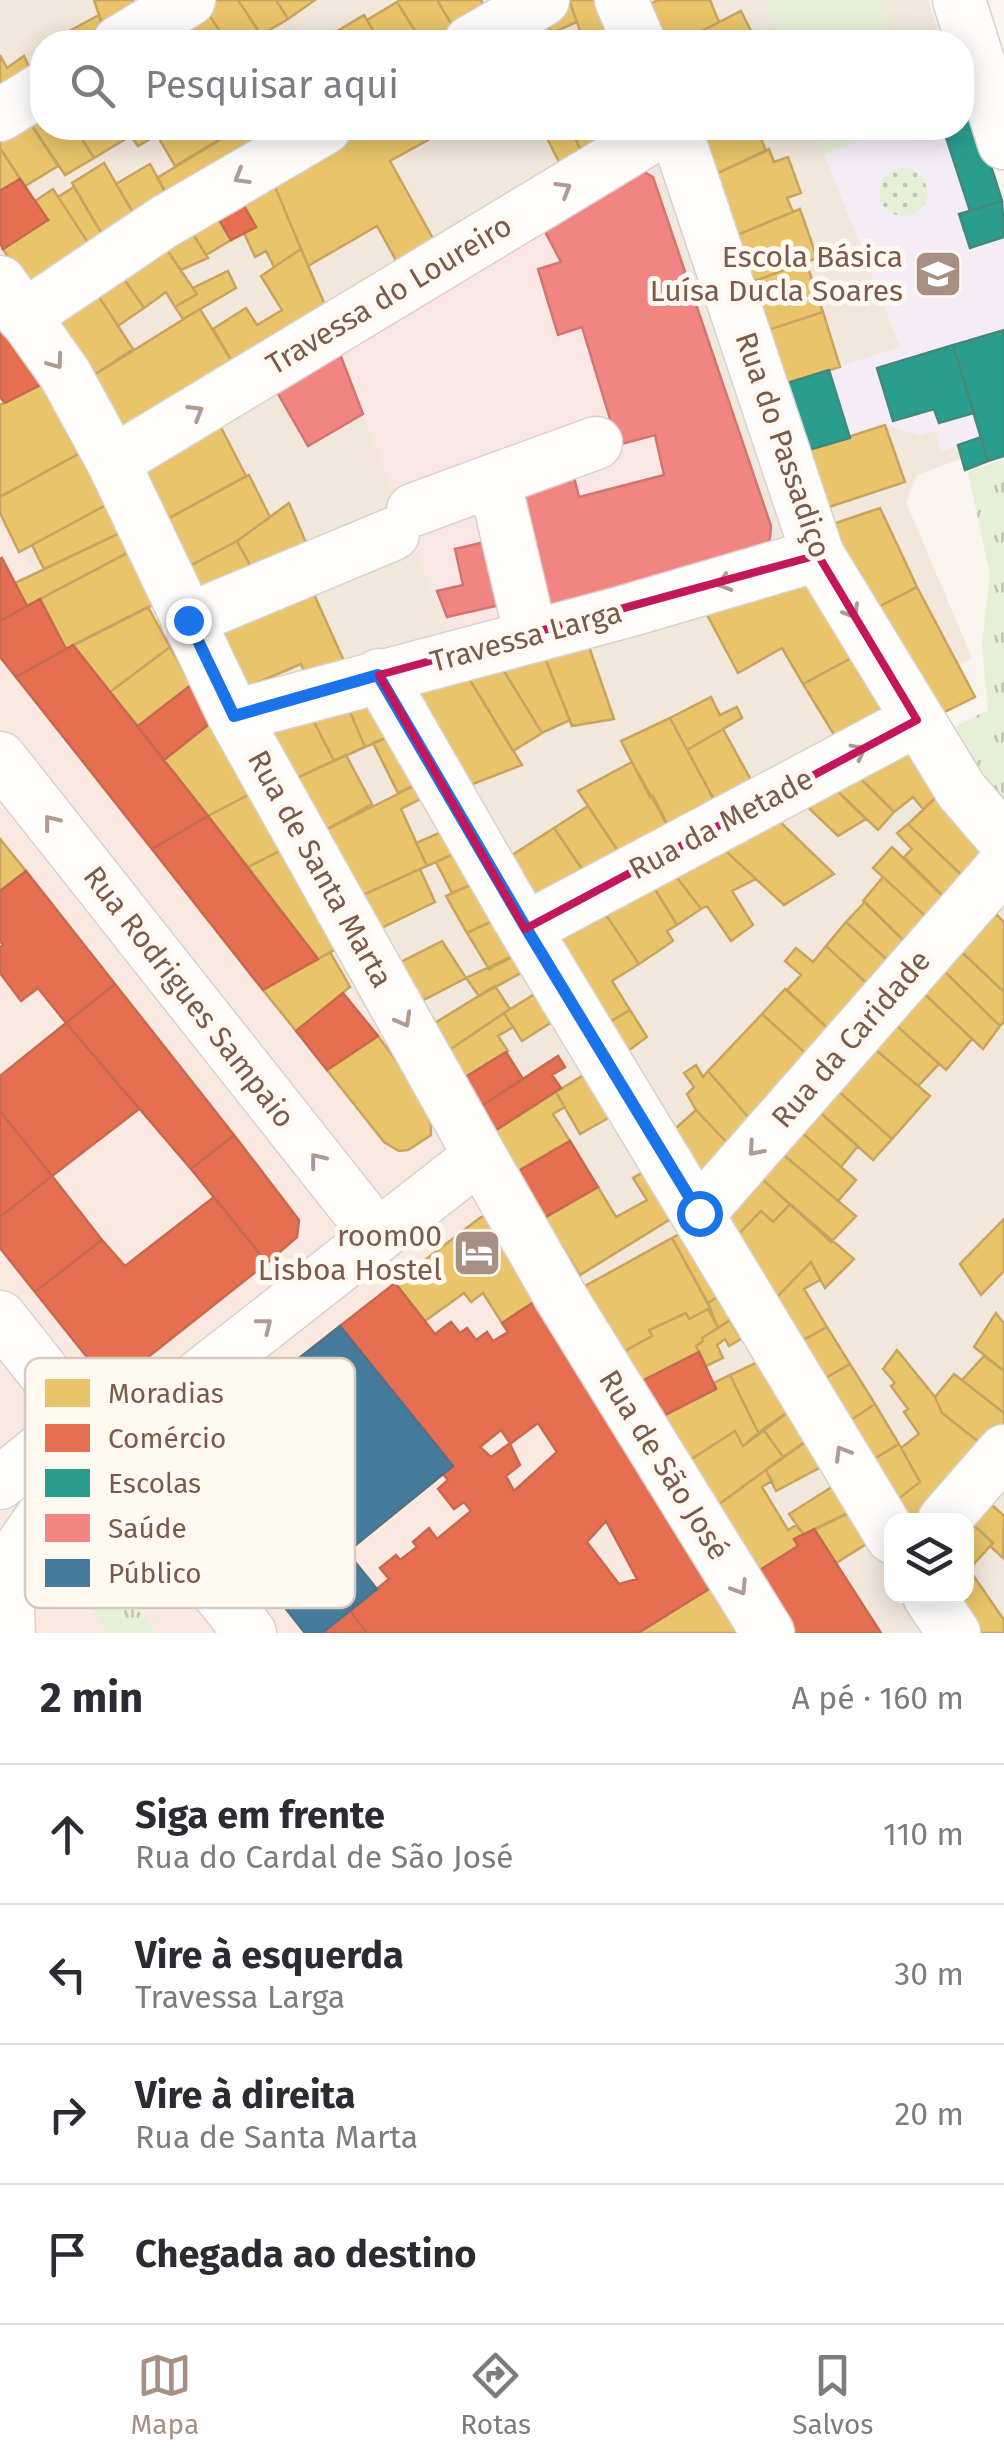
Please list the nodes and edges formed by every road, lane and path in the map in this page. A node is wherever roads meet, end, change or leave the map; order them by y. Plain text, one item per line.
1 (189, 0) edge
2 (542, 0) edge
3 (621, 0) edge
4 (959, 0) edge
5 (139, 30) edge
6 (491, 30) edge
7 (634, 30) edge
8 (968, 30) edge
9 (974, 48) edge
10 (30, 96) edge
11 (0, 115) edge
12 (305, 140) edge
13 (646, 140) edge
14 (678, 140) edge
15 (1004, 144) edge
16 (12, 299) edge
17 (596, 443) dead end
18 (112, 462) junction
19 (494, 480) junction
20 (818, 555) junction
21 (188, 620) junction
22 (531, 636) junction
23 (378, 675) junction
24 (234, 716) junction
25 (917, 720) junction
26 (0, 758) edge
27 (1004, 840) edge
28 (1004, 865) edge
29 (526, 928) junction
30 (480, 1156) junction
31 (699, 1213) junction
32 (378, 1236) junction
33 (560, 1296) joint
34 (0, 1316) edge
35 (33, 1358) edge
36 (202, 1358) edge
37 (1004, 1452) edge
38 (25, 1470) edge
39 (0, 1483) edge
40 (950, 1513) edge
41 (884, 1524) edge
42 (25, 1541) edge
43 (934, 1603) edge
44 (230, 1608) edge
45 (10, 1633) edge
46 (250, 1633) edge
47 (768, 1633) edge
48 (954, 1633) edge

1 - 5 street
2 - 6 street
3 - 7 street
4 - 8 street
9 - 15 street
10 - 11 street
12 -> 16 street
18 -> 13 street, Travessa do Loureiro
14 - 20 street, Rua do Passadiço
16 -> 18 street, Rua de Santa Marta
17 - 19 street
18 - 21 street, Rua de Santa Marta
19 - 21 street
19 - 22 street
20 -> 22 street, Travessa Larga
20 -> 25 street, Rua do Passadiço
21 - 24 street, Rua de Santa Marta
22 - 23 street, Travessa Larga
23 - 24 street, Travessa Larga
23 - 29 street
24 -> 30 street, Rua de Santa Marta
25 - 27 street, Rua do Passadiço
29 -> 25 street, Rua da Metade
32 -> 26 street, Rua Rodrigues Sampaio
28 -> 31 street, Rua da Caridade
29 - 31 street
30 - 32 street
30 - 33 street, Rua de Santa Marta
41 -> 31 street
36 -> 32 street
33 -> 47 street, Rua de São José
34 - 35 street
37 - 40 street
38 - 39 street
42 - 45 street
43 - 48 street
44 - 46 street

